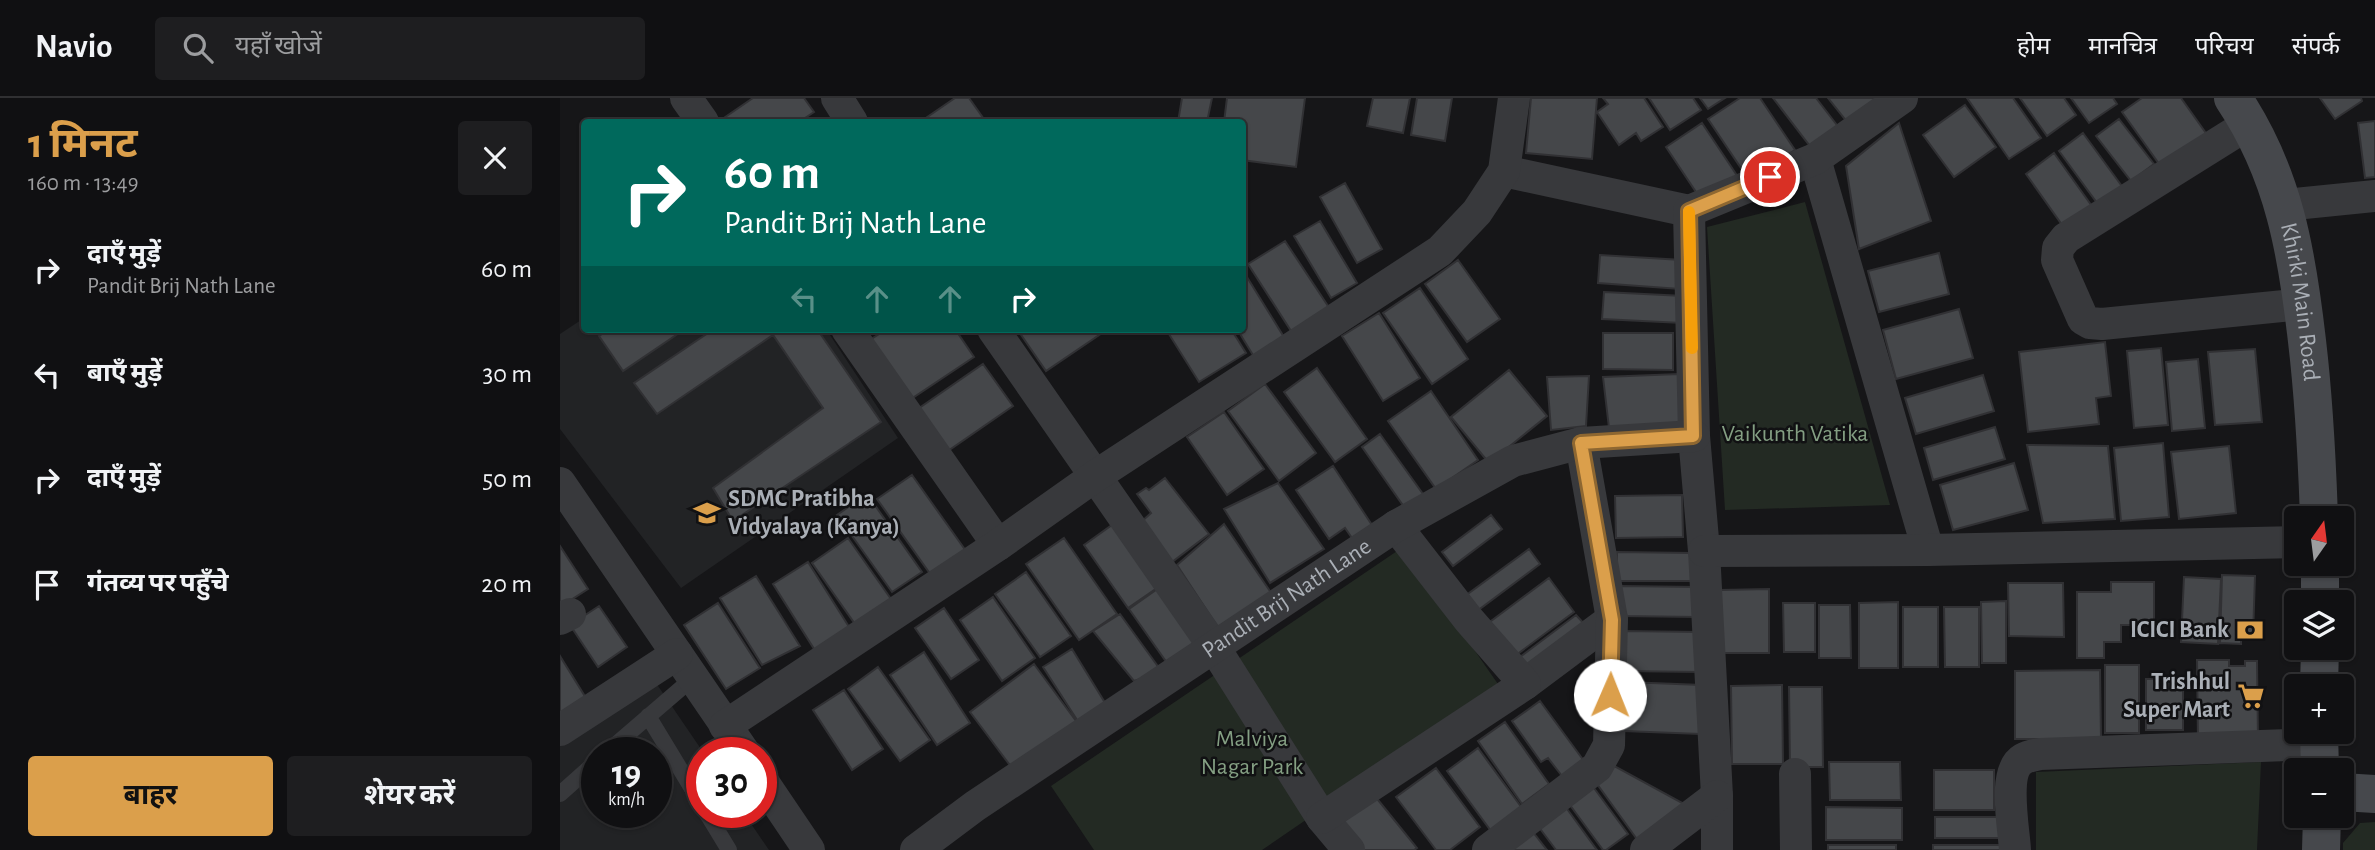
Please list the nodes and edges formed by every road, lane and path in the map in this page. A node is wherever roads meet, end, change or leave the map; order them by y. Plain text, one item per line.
1 (686, 98) edge
2 (837, 98) edge
3 (1514, 98) edge
4 (1902, 98) edge
5 (2241, 111) edge
6 (701, 119) edge
7 (850, 119) edge
8 (1815, 159) junction
9 (1504, 172) junction
10 (2375, 196) edge
11 (2284, 205) junction
12 (1689, 211) junction
13 (2303, 304) junction
14 (850, 333) edge
15 (996, 333) edge
16 (1693, 436) junction
17 (1581, 443) junction
18 (1094, 477) junction
19 (560, 483) edge
20 (2319, 506) edge
21 (1396, 526) junction
22 (2284, 542) edge
23 (998, 545) junction
24 (1928, 550) junction
25 (1704, 551) junction
26 (1612, 620) junction
27 (1213, 647) junction
28 (685, 666) junction
29 (1525, 684) junction
30 (648, 716) junction
31 (725, 726) junction
32 (560, 730) edge
33 (624, 737) edge
34 (733, 737) edge
35 (2319, 749) edge
36 (1796, 774) dead end
37 (581, 775) edge
38 (686, 779) edge
39 (2354, 793) edge
40 (560, 794) edge
41 (2375, 794) edge
42 (1717, 796) junction
43 (777, 803) edge
44 (1322, 818) junction
45 (716, 828) edge
46 (2322, 828) edge
47 (934, 845) edge
48 (729, 850) edge
49 (809, 850) edge
50 (1349, 850) edge
51 (1488, 850) edge
52 (1646, 850) edge
53 (1717, 850) edge
54 (1796, 850) edge
55 (2015, 850) edge
56 (2321, 850) edge

1 - 6 street
2 - 7 street
3 - 9 street
4 - 8 street
5 - 11 street, Khirki Main Road
5 - 13 street
8 - 12 street
8 - 24 street
9 - 12 street
9 - 18 street
10 - 11 street
11 - 13 street, Khirki Main Road
12 - 16 street
13 - 20 street, Khirki Main Road
14 - 23 street
15 - 18 street
16 - 17 street, Pandit Brij Nath Lane
16 - 25 street
17 - 21 street, Pandit Brij Nath Lane
17 - 26 street
18 - 23 street
18 - 27 street
19 - 28 street
21 - 27 street, Pandit Brij Nath Lane
21 - 29 street
22 - 24 street
23 - 31 street
24 - 25 street
25 - 42 street
26 - 29 street
26 - 51 street
27 - 44 street
27 - 47 street, Pandit Brij Nath Lane
28 - 30 lane
28 - 31 street
28 - 32 street
29 - 44 street
30 - 33 lane
30 - 38 lane
31 - 34 street
35 - 55 street
36 - 54 street
37 - 40 lane
39 - 41 street
42 - 52 street
42 - 53 street
43 - 49 street
44 - 50 street
45 - 48 lane
46 - 56 street

